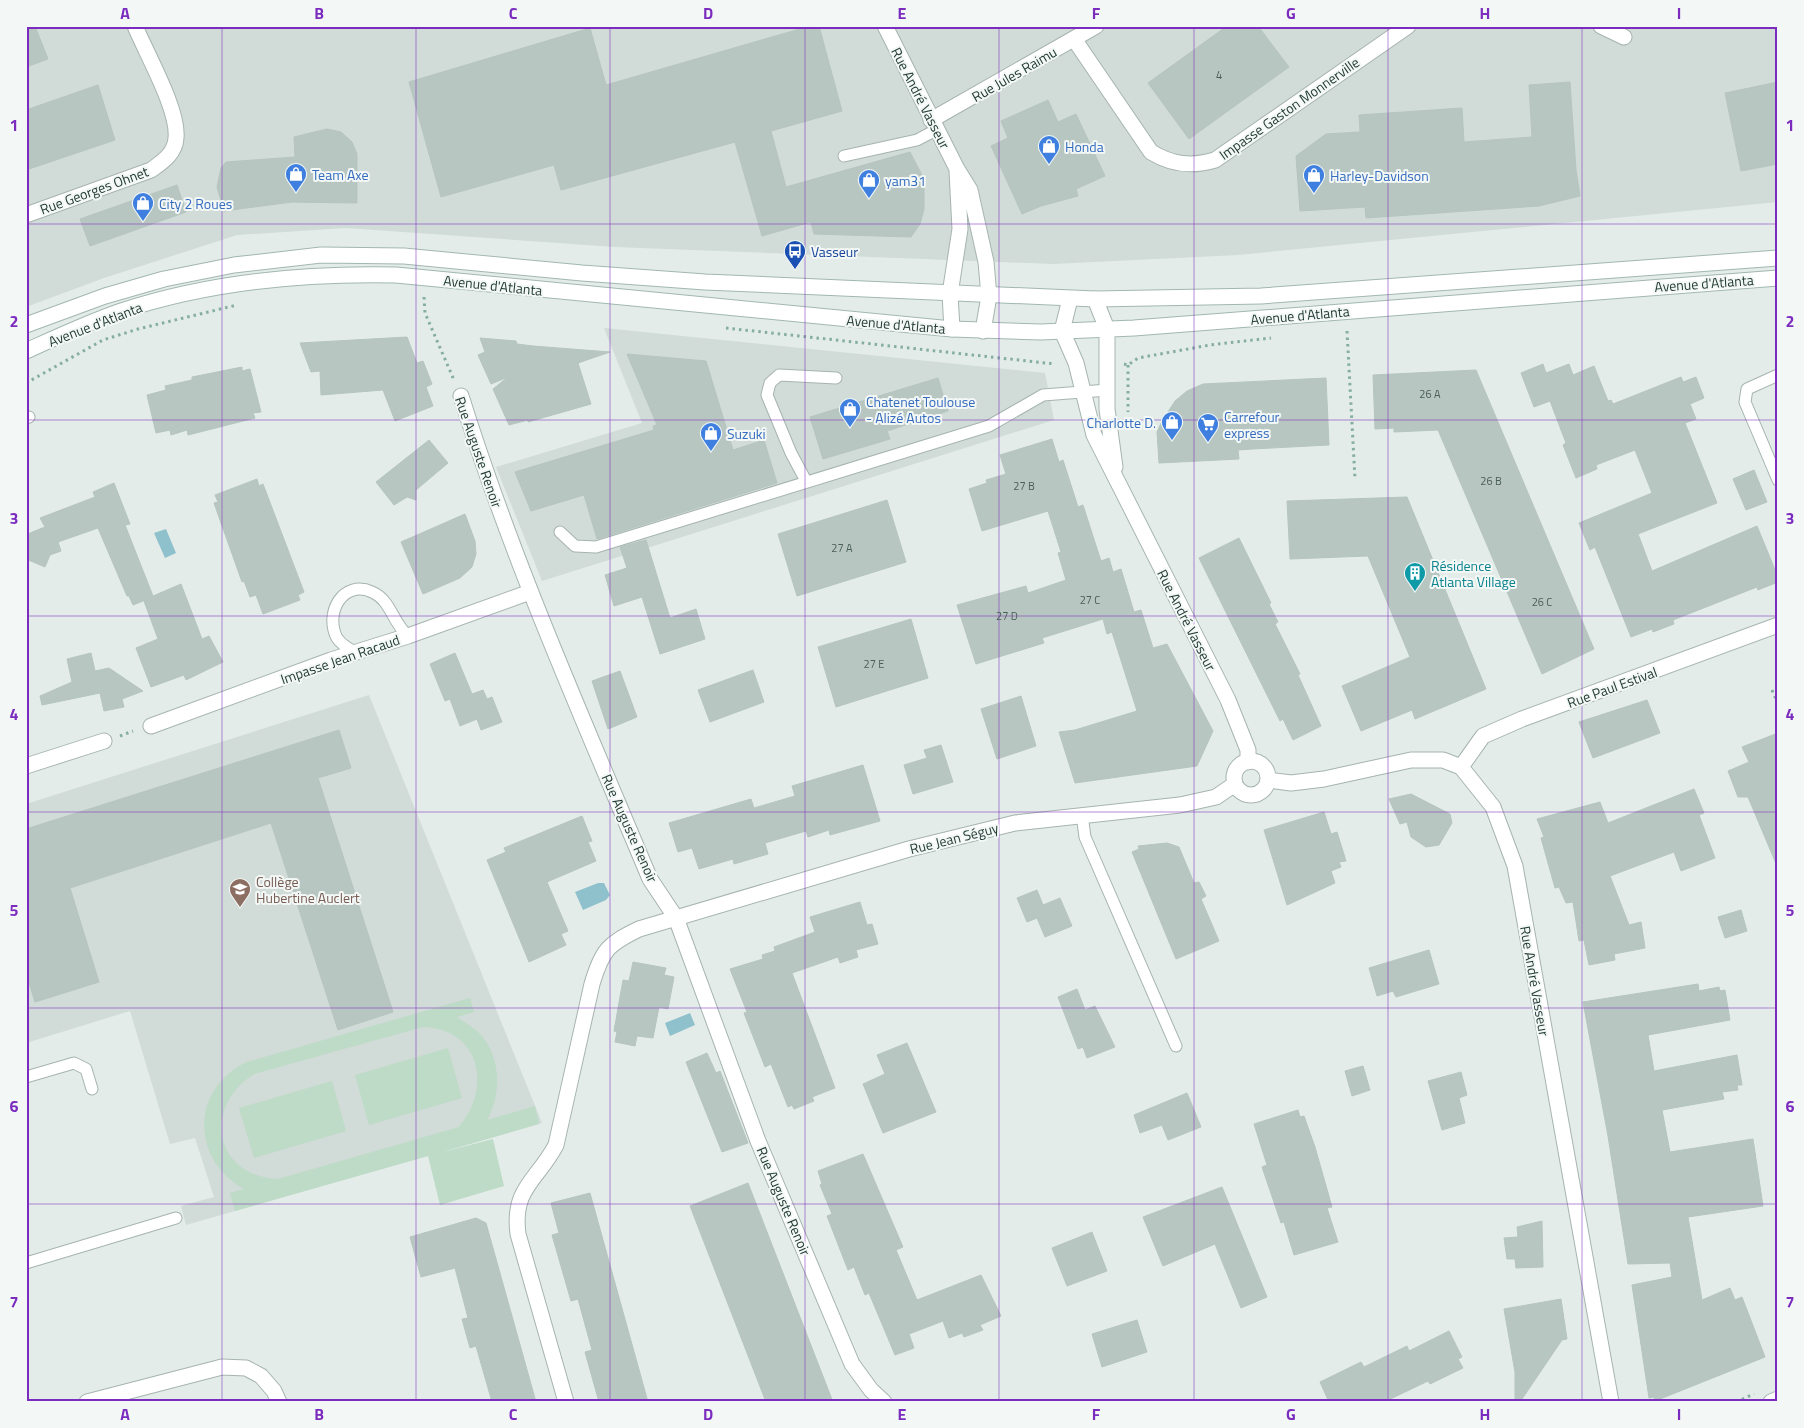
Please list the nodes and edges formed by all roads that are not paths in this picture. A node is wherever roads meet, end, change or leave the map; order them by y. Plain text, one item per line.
1 (134, 26) edge
2 (885, 26) edge
3 (1096, 26) edge
4 (1408, 26) edge
5 (1601, 26) edge
6 (1624, 37) dead end
7 (1074, 39) junction
8 (934, 125) junction
9 (844, 156) dead end
10 (957, 169) junction
11 (26, 214) edge
12 (1778, 258) edge
13 (1778, 278) edge
14 (950, 294) junction
15 (989, 296) junction
16 (1070, 299) junction
17 (1095, 299) junction
18 (26, 325) edge
19 (952, 329) junction
20 (1107, 329) junction
21 (983, 331) junction
22 (1062, 331) junction
23 (26, 351) edge
24 (1778, 375) edge
25 (836, 378) dead end
26 (1108, 390) junction
27 (1082, 391) junction
28 (461, 396) road end
29 (806, 480) junction
30 (1778, 480) edge
31 (1117, 481) junction
32 (560, 532) dead end
33 (530, 592) junction
34 (1778, 625) edge
35 (408, 636) junction
36 (355, 652) junction
37 (151, 726) road end
38 (104, 741) road end
39 (1248, 762) junction
40 (26, 766) edge
41 (1461, 767) junction
42 (1268, 780) junction
43 (1236, 784) junction
44 (1082, 815) junction
45 (676, 918) junction
46 (1176, 1046) dead end
47 (26, 1077) edge
48 (92, 1089) dead end
49 (176, 1218) dead end
50 (26, 1263) edge
51 (1778, 1399) edge
52 (86, 1402) edge
53 (279, 1402) edge
54 (566, 1402) edge
55 (884, 1402) edge
56 (1611, 1402) edge
57 (1771, 1402) edge

1 - 11 street, Rue Georges Ohnet
2 - 8 street, Rue André Vasseur
3 - 7 street, Rue Jules Raimu
4 - 7 street, Impasse Gaston Monnerville
5 - 6 street
7 - 8 street, Rue Jules Raimu
8 - 9 lane
8 - 10 street, Rue André Vasseur
10 - 14 street, Rue André Vasseur
10 - 15 street, Rue André Vasseur
12 - 17 street, Avenue d'Atlanta
13 - 20 street, Avenue d'Atlanta
14 - 15 street, Avenue d'Atlanta
14 - 18 street, Avenue d'Atlanta
14 - 19 street, Rue André Vasseur
15 - 16 street, Avenue d'Atlanta
15 - 21 street, Rue André Vasseur
16 - 17 street, Avenue d'Atlanta
16 - 22 street
17 - 20 street, Rue André Vasseur
19 - 21 street, Avenue d'Atlanta
19 - 23 street, Avenue d'Atlanta
20 - 22 street, Avenue d'Atlanta
20 - 26 street, Rue André Vasseur
21 - 22 street, Avenue d'Atlanta
22 - 27 street, Rue André Vasseur
24 - 30 lane
25 - 29 lane
26 - 27 lane
26 - 31 street, Rue André Vasseur
27 - 29 lane
27 - 31 street, Rue André Vasseur
28 - 33 street, Rue Auguste Renoir
29 - 32 lane
31 - 39 street, Rue André Vasseur
33 - 35 street, Impasse Jean Racaud
33 - 45 street, Rue Auguste Renoir
34 - 41 street, Rue Paul Estival
35 - 36 street, Impasse Jean Racaud
35 - 36 lane
36 - 37 street, Impasse Jean Racaud
38 - 40 street
39 - 42 street
39 - 43 street
41 - 42 street
41 - 56 street, Rue André Vasseur
42 - 43 street
43 - 44 street, Rue Jean Séguy
44 - 45 street, Rue Jean Séguy
44 - 46 lane
45 - 54 street, Rue Jean Séguy
45 - 55 street, Rue Auguste Renoir
47 - 48 lane
49 - 50 lane
51 - 57 street
52 - 53 street

